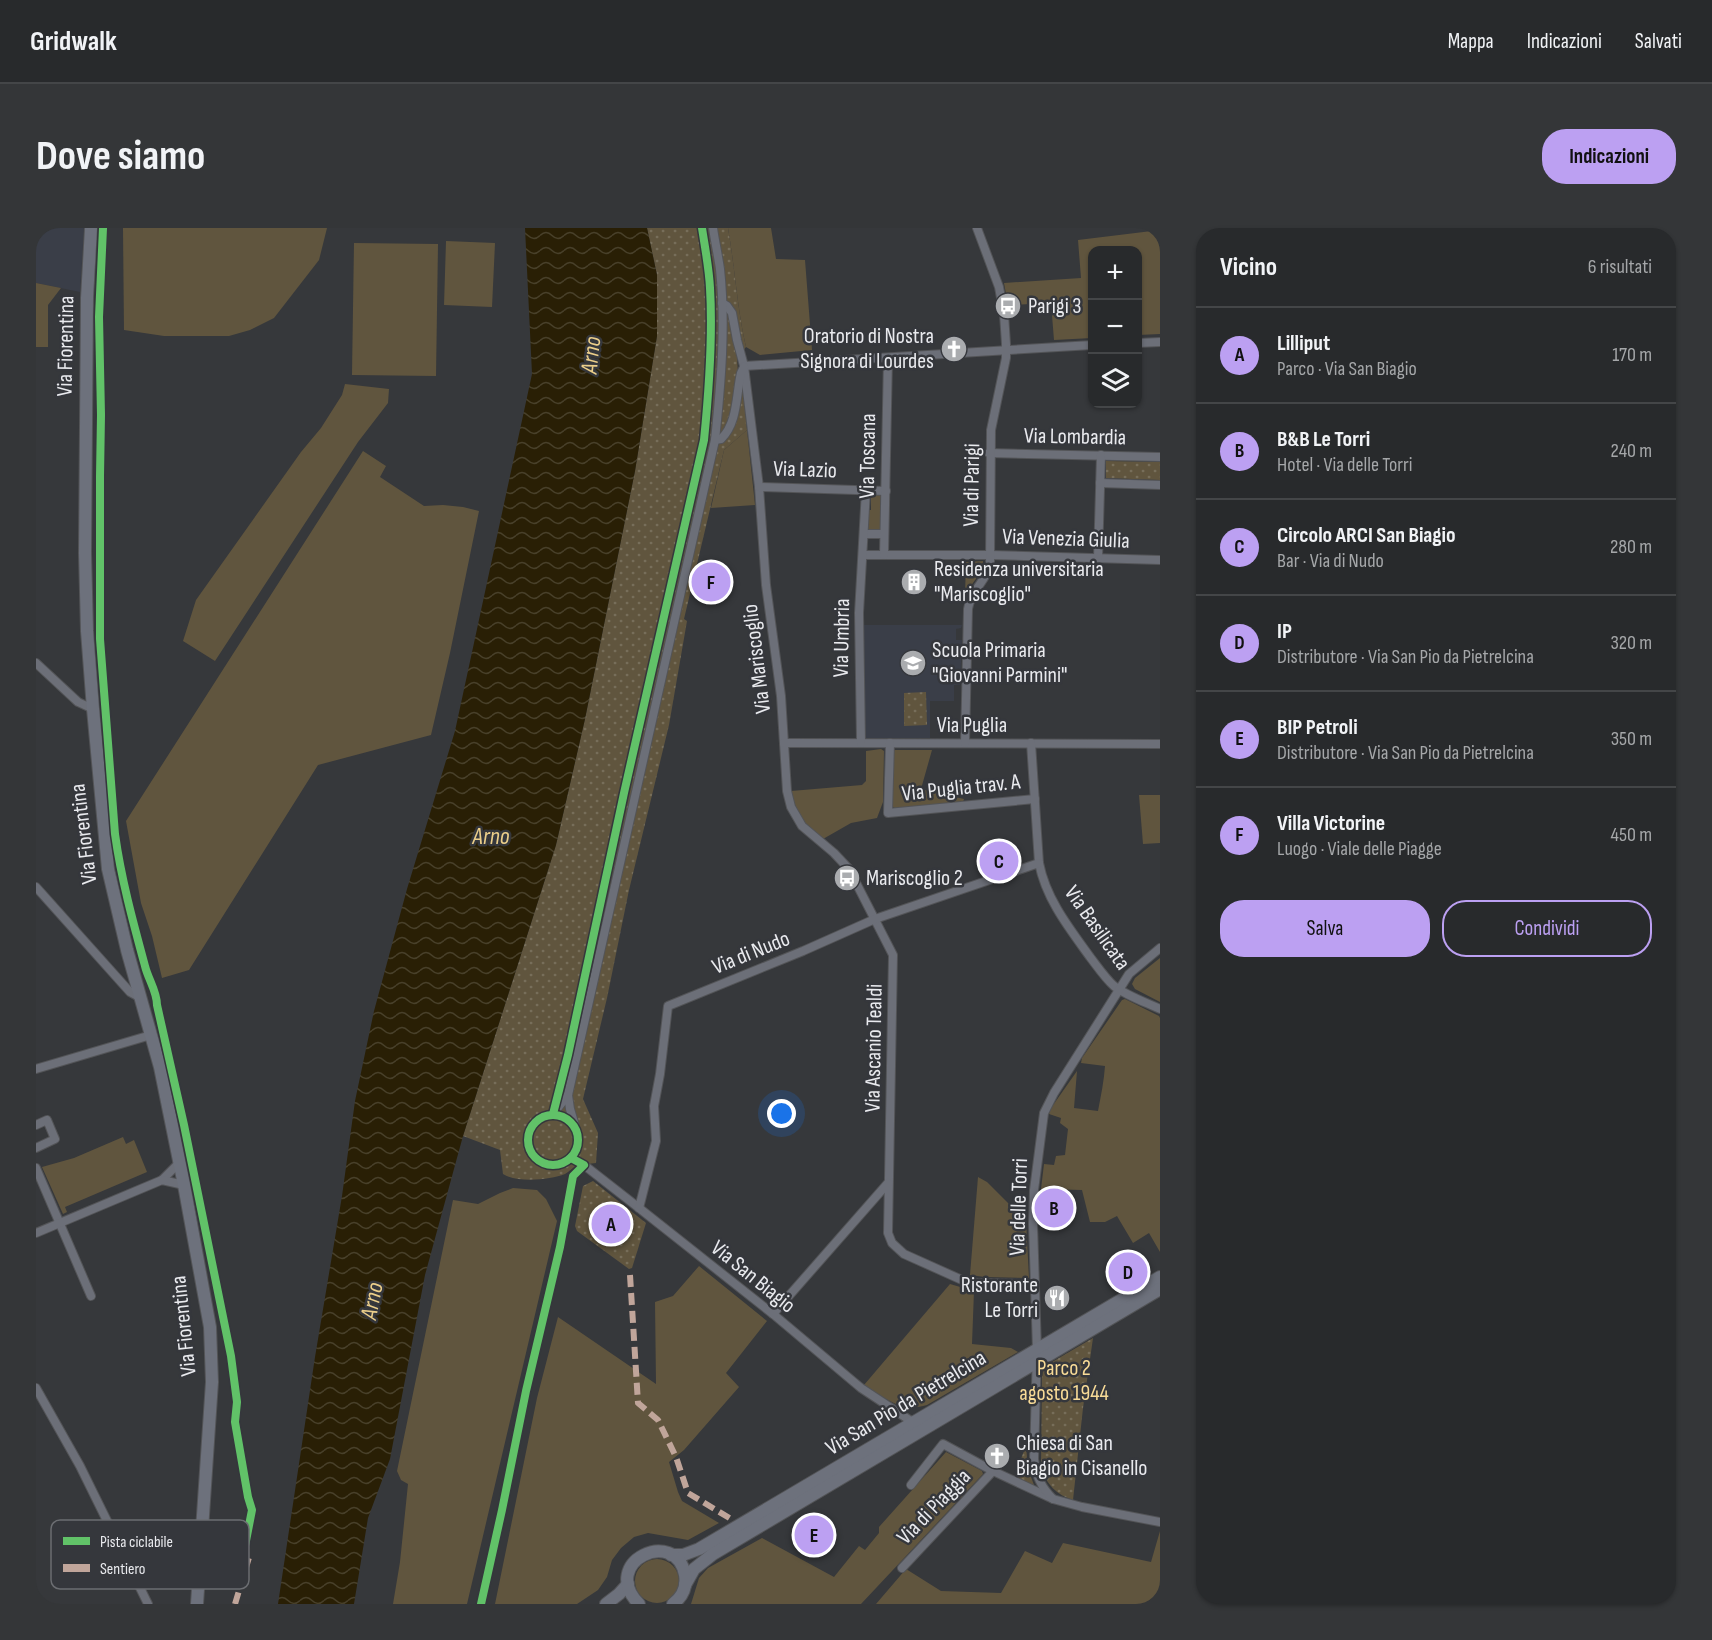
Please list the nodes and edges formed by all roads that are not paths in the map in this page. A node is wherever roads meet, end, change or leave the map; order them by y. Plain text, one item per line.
1 (91, 228) edge
2 (712, 228) edge
3 (977, 228) edge
4 (722, 303) junction
5 (1160, 342) edge
6 (1142, 343) edge
7 (1088, 345) edge
8 (1006, 350) junction
9 (888, 358) junction
10 (744, 366) junction
11 (714, 440) junction
12 (990, 453) junction
13 (1101, 455) junction
14 (1160, 457) edge
15 (1100, 483) junction
16 (1160, 485) edge
17 (759, 487) junction
18 (866, 490) junction
19 (886, 491) junction
20 (864, 534) junction
21 (884, 534) junction
22 (863, 555) junction
23 (884, 555) junction
24 (990, 555) junction
25 (1098, 558) junction
26 (1160, 560) edge
27 (36, 663) edge
28 (93, 709) junction
29 (784, 743) junction
30 (861, 743) junction
31 (890, 743) junction
32 (964, 743) junction
33 (1031, 743) junction
34 (1160, 744) edge
35 (1035, 799) junction
36 (1040, 863) junction
37 (36, 886) edge
38 (875, 919) junction
39 (1160, 948) edge
40 (1120, 989) junction
41 (141, 999) junction
42 (1160, 1009) edge
43 (151, 1035) junction
44 (36, 1069) edge
45 (568, 1095) junction
46 (553, 1114) junction
47 (36, 1125) edge
48 (575, 1126) junction
49 (36, 1148) edge
50 (571, 1158) junction
51 (180, 1162) junction
52 (36, 1168) edge
53 (162, 1180) junction
54 (888, 1183) junction
55 (184, 1185) junction
56 (639, 1208) junction
57 (59, 1223) junction
58 (36, 1233) edge
59 (1160, 1277) edge
60 (1035, 1284) junction
61 (1160, 1289) edge
62 (91, 1296) dead end
63 (773, 1314) junction
64 (1036, 1350) junction
65 (1036, 1363) junction
66 (36, 1388) edge
67 (914, 1423) junction
68 (993, 1471) junction
69 (911, 1485) dead end
70 (1053, 1499) junction
71 (107, 1520) edge
72 (203, 1520) edge
73 (1160, 1522) edge
74 (671, 1555) junction
75 (902, 1568) dead end
76 (628, 1584) junction
77 (141, 1589) edge
78 (198, 1589) edge
79 (680, 1597) edge
80 (148, 1604) edge
81 (197, 1604) edge
82 (606, 1604) edge
83 (639, 1604) edge

1 - 28 main road, Via Fiorentina
2 - 4 street
3 - 8 street, Via di Parigi
4 - 10 street, Via Mariscoglio
4 - 11 street
5 - 6 street
7 - 8 street
8 - 9 street
8 - 12 street, Via di Parigi
9 - 10 street
9 - 19 street, Via Toscana
10 - 11 street
10 - 17 street, Via Mariscoglio
11 - 45 street
12 - 13 street, Via Lombardia
12 - 24 street, Via di Parigi
13 - 14 street, Via Lombardia
13 - 15 street
15 - 16 street
15 - 25 street
17 - 18 street, Via Lazio
17 - 29 street, Via Mariscoglio
18 - 19 street, Via Lazio
18 - 20 street, Via Umbria
19 - 21 street, Via Toscana
20 - 21 street
20 - 22 street, Via Umbria
21 - 23 street, Via Toscana
22 - 23 street, Via Venezia Giulia
22 - 30 street, Via Umbria
23 - 24 street, Via Venezia Giulia
24 - 25 street, Via Venezia Giulia
24 - 32 street, Via di Parigi
25 - 26 street, Via Venezia Giulia
27 - 28 street
28 - 41 main road, Via Fiorentina
29 - 30 street, Via Puglia
29 - 38 street, Via Mariscoglio
30 - 31 street, Via Puglia
31 - 32 street, Via Puglia
31 - 35 street, Via Puglia trav. A
32 - 33 street, Via Puglia
33 - 34 street, Via Puglia
33 - 35 street, Via Basilicata
35 - 36 street, Via Basilicata
36 - 38 street, Via di Nudo
36 - 40 street, Via Basilicata
37 - 41 street
38 - 54 street, Via Ascanio Tealdi
38 - 56 street, Via di Nudo
39 - 40 street, Via delle Torri
40 - 42 street, Via Basilicata
40 - 60 street, Via delle Torri
41 - 43 main road, Via Fiorentina
43 - 44 street
43 - 51 main road, Via Fiorentina
45 - 46 street
45 - 48 street
46 - 48 street
46 - 50 street
47 - 49 street
48 - 50 street
50 - 56 street, Via San Biagio
51 - 53 street
51 - 55 main road, Via Fiorentina
52 - 57 street
53 - 55 street
53 - 57 street
54 - 60 street, Via Ascanio Tealdi
54 - 63 street
55 - 72 main road, Via Fiorentina
56 - 63 street, Via San Biagio
57 - 58 street
57 - 62 street
59 - 64 main road, Via San Pio da Pietrelcina
60 - 64 street, Via delle Torri
61 - 65 main road, Via San Pio da Pietrelcina
63 - 67 street, Via San Biagio
64 - 65 street, Via delle Torri
64 - 67 main road, Via San Pio da Pietrelcina
65 - 70 street, Via delle Torri
65 - 79 main road, Via San Pio da Pietrelcina
66 - 71 street
67 - 74 main road, Via San Pio da Pietrelcina
68 - 69 street
68 - 70 street
68 - 75 street, Via di Piaggia
70 - 73 street
74 - 76 main road, Via San Pio da Pietrelcina
74 - 79 main road
76 - 82 main road
76 - 83 main road
77 - 80 street
78 - 81 main road, Via Fiorentina

